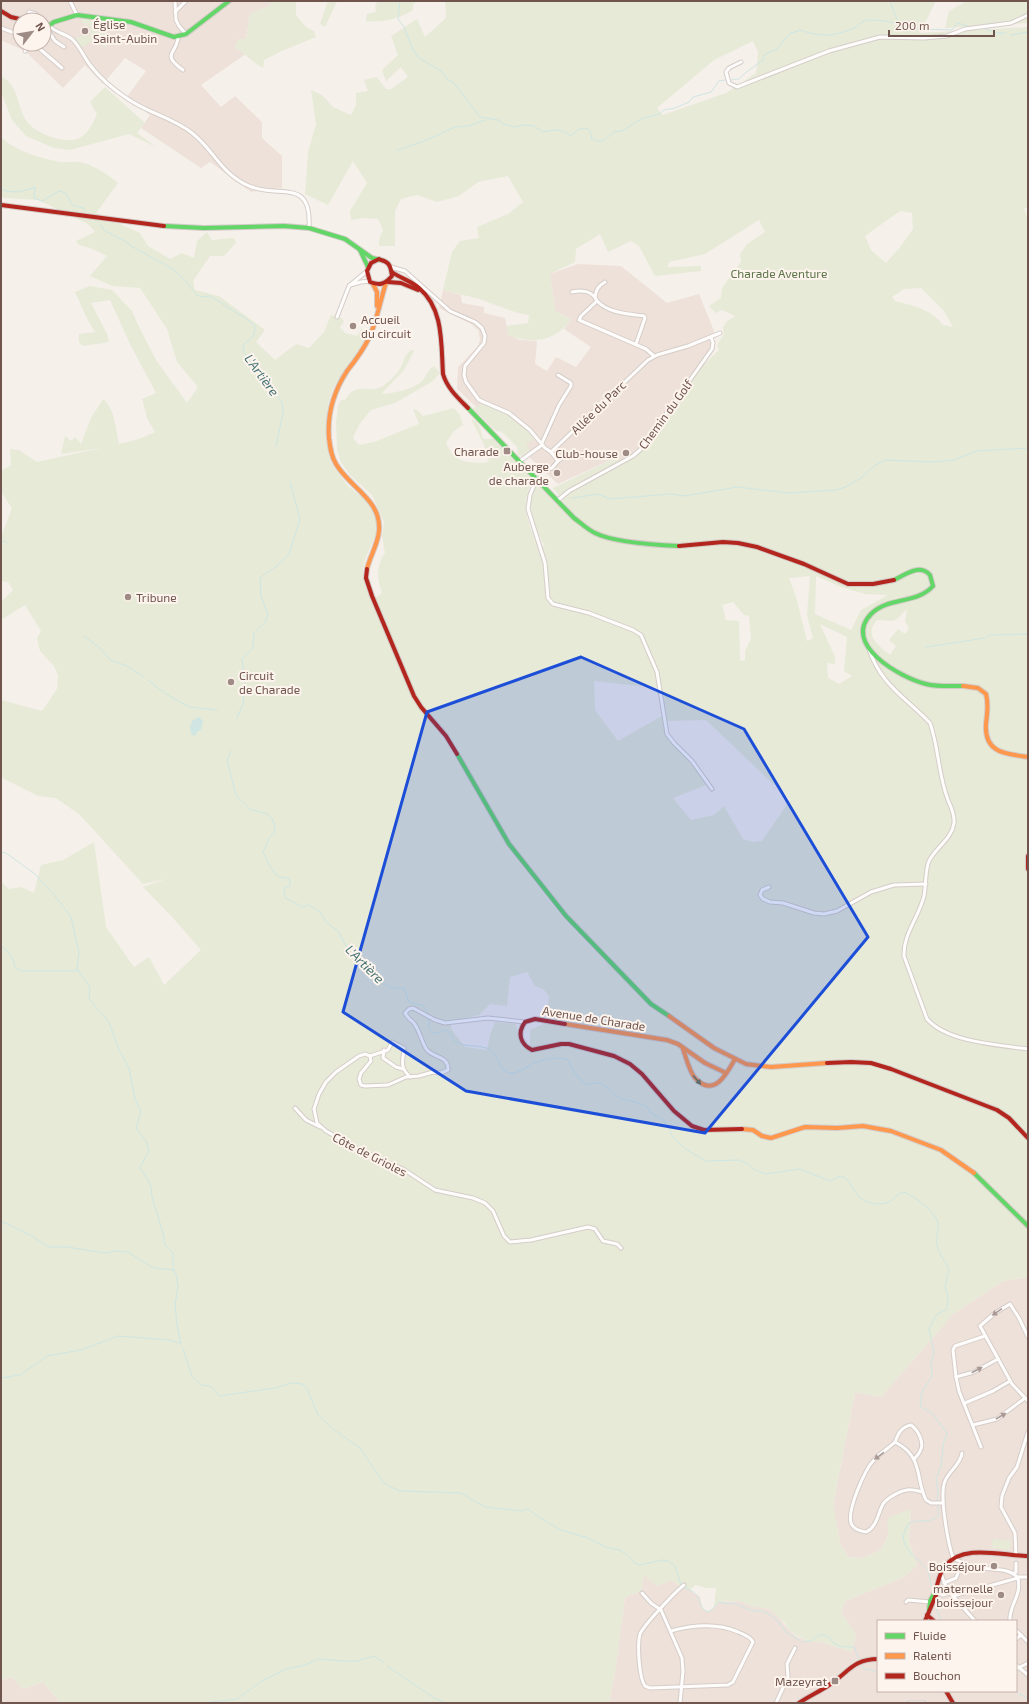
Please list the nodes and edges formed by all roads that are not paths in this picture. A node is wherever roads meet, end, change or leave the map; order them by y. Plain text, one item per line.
1 (70, 1) edge
2 (174, 1) edge
3 (186, 1) edge
4 (229, 1) edge
5 (1, 11) edge
6 (175, 12) junction
7 (77, 15) junction
8 (1028, 15) edge
9 (12, 17) edge
10 (52, 25) edge
11 (1, 28) edge
12 (52, 28) edge
13 (12, 32) edge
14 (186, 34) junction
15 (52, 37) edge
16 (178, 37) junction
17 (64, 48) dead end
18 (43, 52) edge
19 (741, 62) dead end
20 (62, 68) dead end
21 (183, 70) dead end
22 (1, 205) edge
23 (309, 228) junction
24 (354, 244) junction
25 (379, 259) junction
26 (391, 267) junction
27 (367, 269) junction
28 (392, 272) junction
29 (372, 282) junction
30 (387, 282) junction
31 (605, 282) dead end
32 (349, 286) junction
33 (422, 292) junction
34 (572, 292) dead end
35 (596, 299) junction
36 (337, 317) dead end
37 (376, 317) junction
38 (720, 333) dead end
39 (711, 337) junction
40 (636, 344) junction
41 (654, 356) junction
42 (558, 375) dead end
43 (542, 444) junction
44 (551, 452) junction
45 (576, 454) dead end
46 (520, 461) junction
47 (558, 461) junction
48 (548, 469) dead end
49 (537, 478) junction
50 (558, 500) junction
51 (868, 646) junction
52 (1028, 757) edge
53 (712, 789) dead end
54 (1028, 856) edge
55 (1028, 869) edge
56 (926, 884) junction
57 (769, 887) dead end
58 (526, 1022) junction
59 (682, 1047) junction
60 (1028, 1049) edge
61 (384, 1050) junction
62 (370, 1056) junction
63 (735, 1059) junction
64 (403, 1069) junction
65 (726, 1074) junction
66 (410, 1077) junction
67 (295, 1108) dead end
68 (322, 1127) junction
69 (1028, 1138) edge
70 (1028, 1226) edge
71 (621, 1248) dead end
72 (985, 1336) junction
73 (1028, 1337) edge
74 (998, 1360) junction
75 (956, 1377) junction
76 (1010, 1381) junction
77 (1026, 1399) edge
78 (965, 1403) junction
79 (973, 1425) junction
80 (1028, 1432) edge
81 (895, 1442) junction
82 (981, 1447) dead end
83 (962, 1453) dead end
84 (914, 1459) junction
85 (923, 1492) junction
86 (941, 1503) junction
87 (1016, 1556) junction
88 (1028, 1556) edge
89 (953, 1558) junction
90 (962, 1563) junction
91 (1016, 1563) dead end
92 (942, 1574) junction
93 (1013, 1574) junction
94 (1028, 1576) edge
95 (1018, 1578) junction
96 (944, 1583) junction
97 (684, 1585) dead end
98 (947, 1589) junction
99 (936, 1590) junction
100 (642, 1593) dead end
101 (949, 1593) junction
102 (953, 1596) junction
103 (906, 1602) dead end
104 (930, 1602) junction
105 (661, 1610) junction
106 (928, 1613) junction
107 (925, 1620) edge
108 (933, 1620) edge
109 (974, 1620) edge
110 (1010, 1620) edge
111 (671, 1631) junction
112 (1017, 1631) edge
113 (1021, 1636) junction
114 (1017, 1638) edge
115 (1028, 1642) edge
116 (795, 1648) dead end
117 (877, 1659) edge
118 (1028, 1663) edge
119 (1017, 1666) edge
120 (1028, 1675) edge
121 (681, 1688) junction
122 (946, 1692) edge
123 (680, 1703) edge
124 (776, 1703) edge
125 (799, 1703) edge
126 (908, 1703) edge
127 (924, 1703) edge
128 (952, 1703) edge

1 - 7 street
2 - 6 street
3 - 6 street
4 - 14 street
5 - 9 street
6 - 14 street
7 - 10 street
7 - 16 street
8 - 19 street
11 - 13 street
12 - 23 street
14 - 16 street
15 - 17 street
16 - 21 street
18 - 20 street
22 - 23 street
23 - 24 street
24 - 25 street
24 - 27 street
25 - 26 street
25 - 27 street
26 - 28 street
26 - 43 street
27 - 29 street
27 - 32 street
28 - 30 street
28 - 33 street
29 - 30 street
29 - 32 street
29 - 37 street
30 - 33 street
30 - 37 street
31 - 35 street
32 - 36 street
33 - 46 street
34 - 35 street
35 - 40 street
35 - 40 street
37 - 63 street
38 - 39 street
39 - 41 street
39 - 50 street, Chemin du Golf
40 - 41 street
41 - 44 street, Allée du Parc
42 - 43 street
43 - 44 street
43 - 46 street
44 - 47 street
45 - 47 street
46 - 49 street
47 - 48 street
49 - 50 street
49 - 53 street
50 - 51 street
51 - 52 street
51 - 56 street
54 - 55 street
56 - 57 street
56 - 60 street
58 - 59 street, Avenue de Charade
58 - 66 street
58 - 70 street, Avenue de Charade
59 - 65 street, Avenue de Charade
59 -> 65 street
61 - 62 street
61 - 64 street
61 - 64 street
62 - 66 street
62 - 68 street
63 - 65 street
63 - 69 street
64 - 66 street
67 - 68 street
68 - 71 street, Côte de Grioles
73 -> 72 street
72 - 74 street
72 - 75 street
75 -> 74 street
74 - 76 street
75 - 78 street
76 - 77 street
76 - 78 street
79 -> 77 street
78 - 79 street
79 - 82 street
80 - 87 street
81 - 84 street
81 - 84 street
81 -> 85 street
83 - 86 street
84 - 85 street
85 - 86 street
86 - 89 street
87 - 88 street
87 - 89 street
89 - 90 street
89 - 92 street
90 - 93 street
90 - 96 street
91 - 93 street
92 - 96 street
92 - 99 street
93 - 95 street
94 - 95 street
95 - 102 street
95 - 110 street
96 - 98 street
97 - 105 street
98 - 99 street
98 - 101 street
99 - 101 street
99 - 104 street
99 - 106 street
100 - 105 street
101 - 102 street
102 - 109 street
103 - 104 street
104 - 106 street
105 - 111 street
105 - 121 street
106 - 107 street
106 - 108 street
111 - 121 street
111 - 121 street
112 - 113 street
113 - 114 street
113 - 115 street
116 - 124 street
117 - 125 street
118 - 119 street
119 - 120 street
121 - 123 street
122 - 128 street
126 - 127 street

